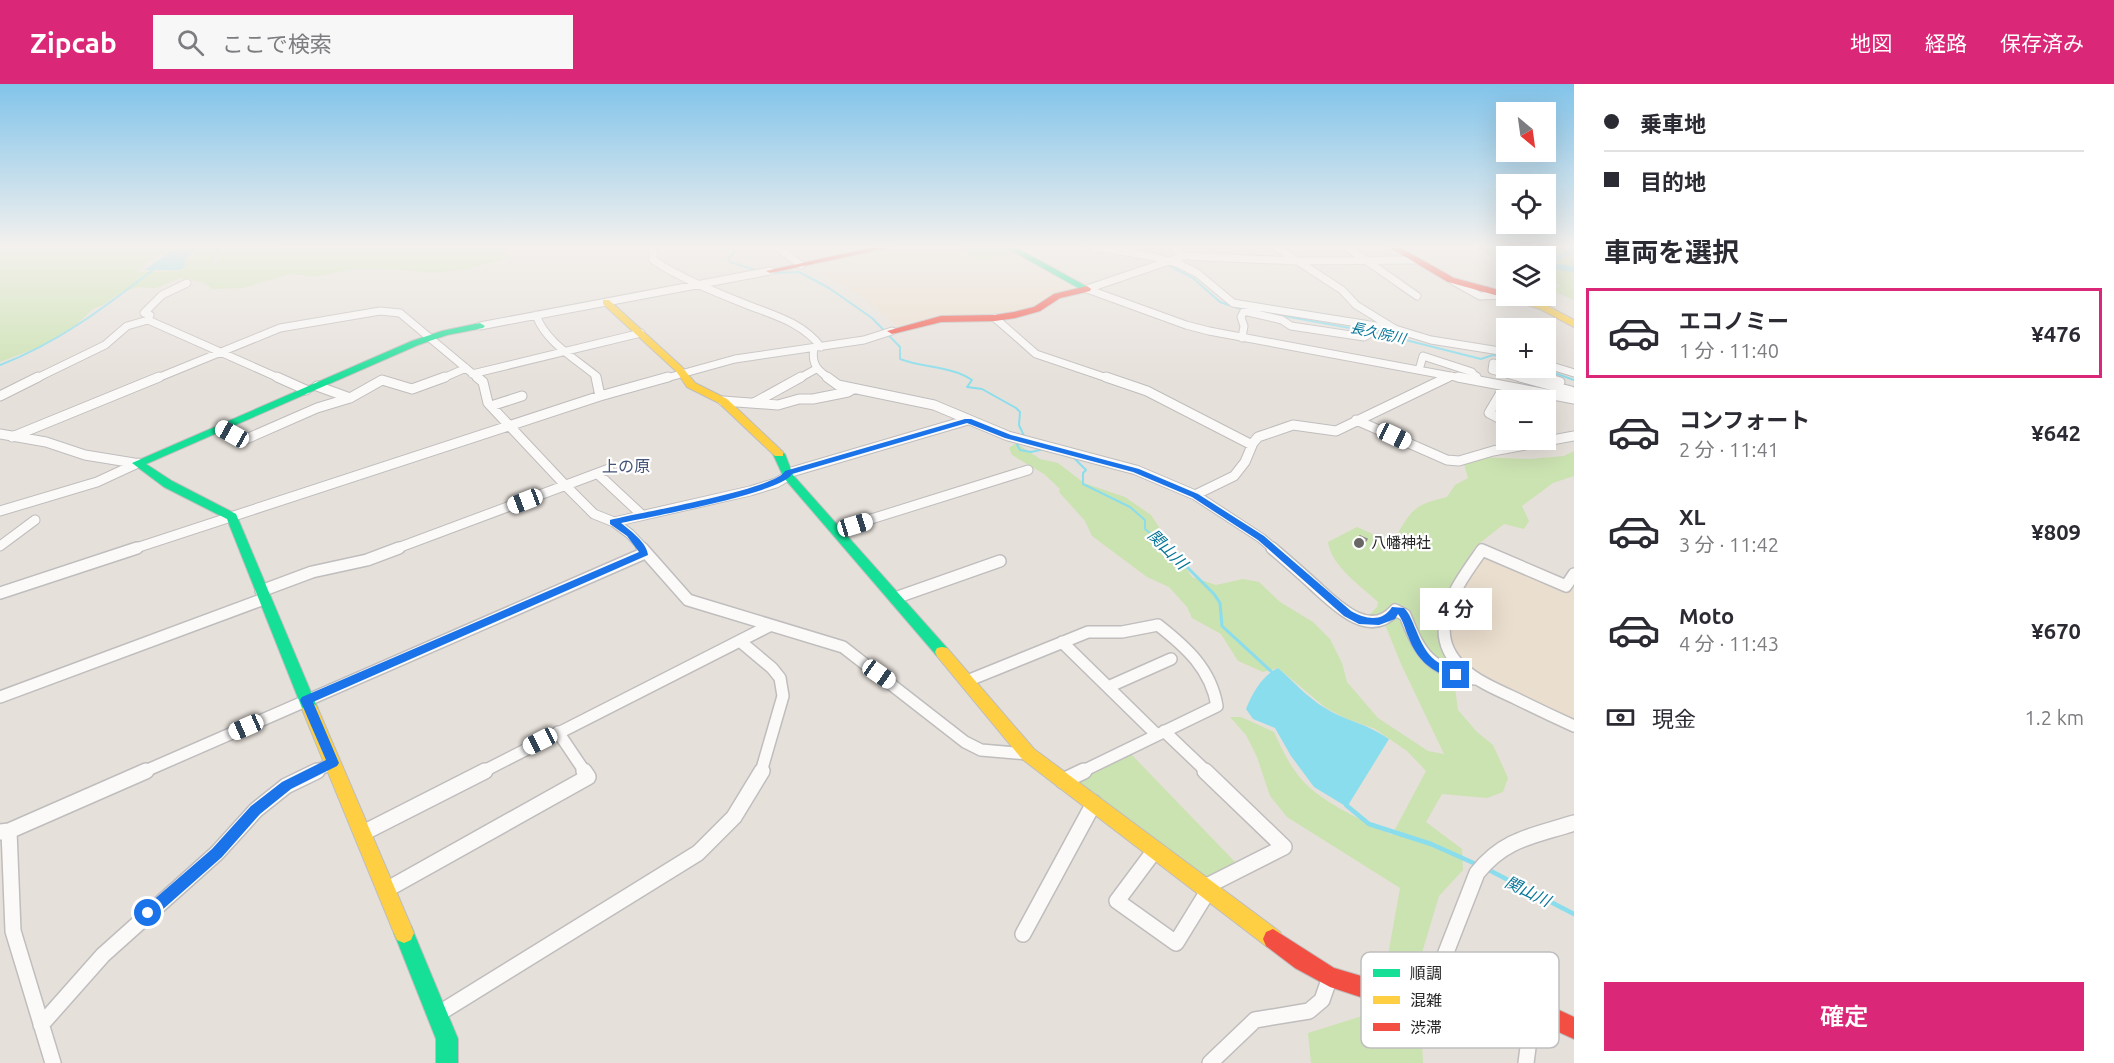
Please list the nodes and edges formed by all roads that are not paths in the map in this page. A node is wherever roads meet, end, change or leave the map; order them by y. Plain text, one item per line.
1 (167, 293) edge
2 (656, 293) edge
3 (718, 293) edge
4 (1071, 293) edge
5 (1097, 293) edge
6 (1221, 293) edge
7 (1345, 293) edge
8 (1412, 293) edge
9 (1417, 296) dead end
10 (606, 302) junction
11 (1540, 306) edge
12 (536, 315) junction
13 (995, 318) junction
14 (148, 320) junction
15 (1574, 324) edge
16 (480, 326) joint
17 (1393, 330) junction
18 (892, 331) joint
19 (641, 333) junction
20 (429, 337) junction
21 (1242, 338) junction
22 (817, 347) junction
23 (1496, 350) edge
24 (566, 351) junction
25 (220, 352) junction
26 (1556, 367) edge
27 (816, 369) junction
28 (1419, 370) junction
29 (469, 371) junction
30 (683, 372) junction
31 (1574, 373) edge
32 (1451, 376) junction
33 (1521, 378) edge
34 (1545, 378) edge
35 (1478, 381) junction
36 (1504, 386) junction
37 (311, 388) junction
38 (854, 389) junction
39 (1502, 390) edge
40 (1573, 392) edge
41 (0, 396) edge
42 (522, 396) dead end
43 (600, 396) junction
44 (350, 398) junction
45 (1496, 400) edge
46 (723, 401) junction
47 (754, 403) junction
48 (491, 406) junction
49 (1496, 417) edge
50 (968, 420) junction
51 (1356, 420) junction
52 (510, 425) junction
53 (221, 427) junction
54 (0, 434) edge
55 (1574, 436) edge
56 (12, 437) junction
57 (1556, 438) edge
58 (1252, 445) junction
59 (1496, 450) edge
60 (138, 464) junction
61 (609, 470) dead end
62 (1028, 470) dead end
63 (598, 474) junction
64 (788, 474) junction
65 (565, 485) junction
66 (1195, 495) junction
67 (0, 511) edge
68 (642, 515) junction
69 (232, 517) junction
70 (35, 520) dead end
71 (614, 522) junction
72 (836, 530) junction
73 (0, 546) edge
74 (645, 553) junction
75 (1000, 561) dead end
76 (1574, 574) edge
77 (0, 593) edge
78 (262, 595) junction
79 (895, 598) junction
80 (769, 626) junction
81 (741, 642) junction
82 (1062, 642) junction
83 (1171, 659) dead end
84 (1474, 679) junction
85 (967, 681) junction
86 (1108, 687) junction
87 (0, 697) edge
88 (306, 700) junction
89 (1574, 726) edge
90 (558, 732) junction
91 (1160, 733) junction
92 (1028, 754) junction
93 (333, 763) junction
94 (1063, 781) junction
95 (1094, 803) junction
96 (1574, 823) edge
97 (5, 832) edge
98 (363, 832) junction
99 (1155, 850) junction
100 (386, 890) junction
101 (1206, 890) junction
102 (1023, 934) dead end
103 (1446, 952) edge
104 (1330, 977) junction
105 (1361, 987) edge
106 (438, 1014) junction
107 (1559, 1021) edge
108 (41, 1025) junction
109 (1574, 1028) edge
110 (1528, 1048) edge
111 (53, 1063) edge
112 (447, 1063) edge
113 (1210, 1063) edge
114 (1526, 1063) edge

1 - 14 street
2 - 10 street
3 - 22 street
4 - 13 street
5 - 21 street
6 - 17 street
7 - 17 street
8 - 9 street
10 - 12 street
10 - 19 street
11 - 15 street
12 - 16 street
12 - 24 street
13 - 18 street
13 - 58 street
14 - 25 street
14 - 41 street
16 - 20 street
17 - 21 street
17 - 23 street
18 - 22 street
19 - 24 street
19 - 30 street
20 - 25 street
20 - 29 street
20 - 37 street
21 - 28 street
22 - 27 street
22 - 30 street
24 - 29 street
24 - 43 street
25 - 37 street
25 - 56 street
26 - 31 street
27 - 38 street
27 - 47 street
28 - 32 street
28 - 35 street
29 - 44 street
29 - 48 street
30 - 43 street
30 - 46 street
32 - 35 street
32 - 51 street
33 - 40 street
34 - 40 street
35 - 36 street
36 - 39 street
36 - 40 street
37 - 44 street
37 - 53 street
38 - 47 street
38 - 50 street
42 - 48 street
43 - 52 street
44 - 53 street
45 - 49 street
46 - 47 street
46 - 64 street
48 - 52 street
50 - 64 street
50 - 66 street
51 - 58 street
51 - 59 street
52 - 65 street
52 - 69 street
53 - 60 street
54 - 56 street
55 - 57 street
56 - 60 street
58 - 66 street
60 - 67 street
60 - 69 street
61 - 63 street
62 - 72 street
63 - 65 street
63 - 68 street
64 - 68 street
64 - 72 street
65 - 71 street
65 - 78 street
66 - 84 street
68 - 71 street
69 - 77 street
69 - 78 street
70 - 73 street
71 - 74 street
72 - 79 street
74 - 80 street
74 - 88 street
75 - 79 street
76 - 84 street
78 - 87 street
78 - 88 street
79 - 85 street
80 - 81 street
80 - 92 street
81 - 90 street
81 - 106 street
82 - 85 street
82 - 86 street
82 - 91 street
83 - 86 street
84 - 89 street
85 - 92 street
86 - 91 street
88 - 93 street
88 - 97 street
90 - 98 street
90 - 100 street
91 - 94 street
91 - 101 street
92 - 94 street
93 - 98 street
93 - 108 street
94 - 95 street
95 - 99 street
95 - 102 street
96 - 103 street
97 - 108 street
98 - 100 street
99 - 101 street
99 - 101 street
100 - 106 street
101 - 104 street
104 - 105 street
104 - 113 street
106 - 112 street
107 - 109 street
108 - 111 street
110 - 114 street

